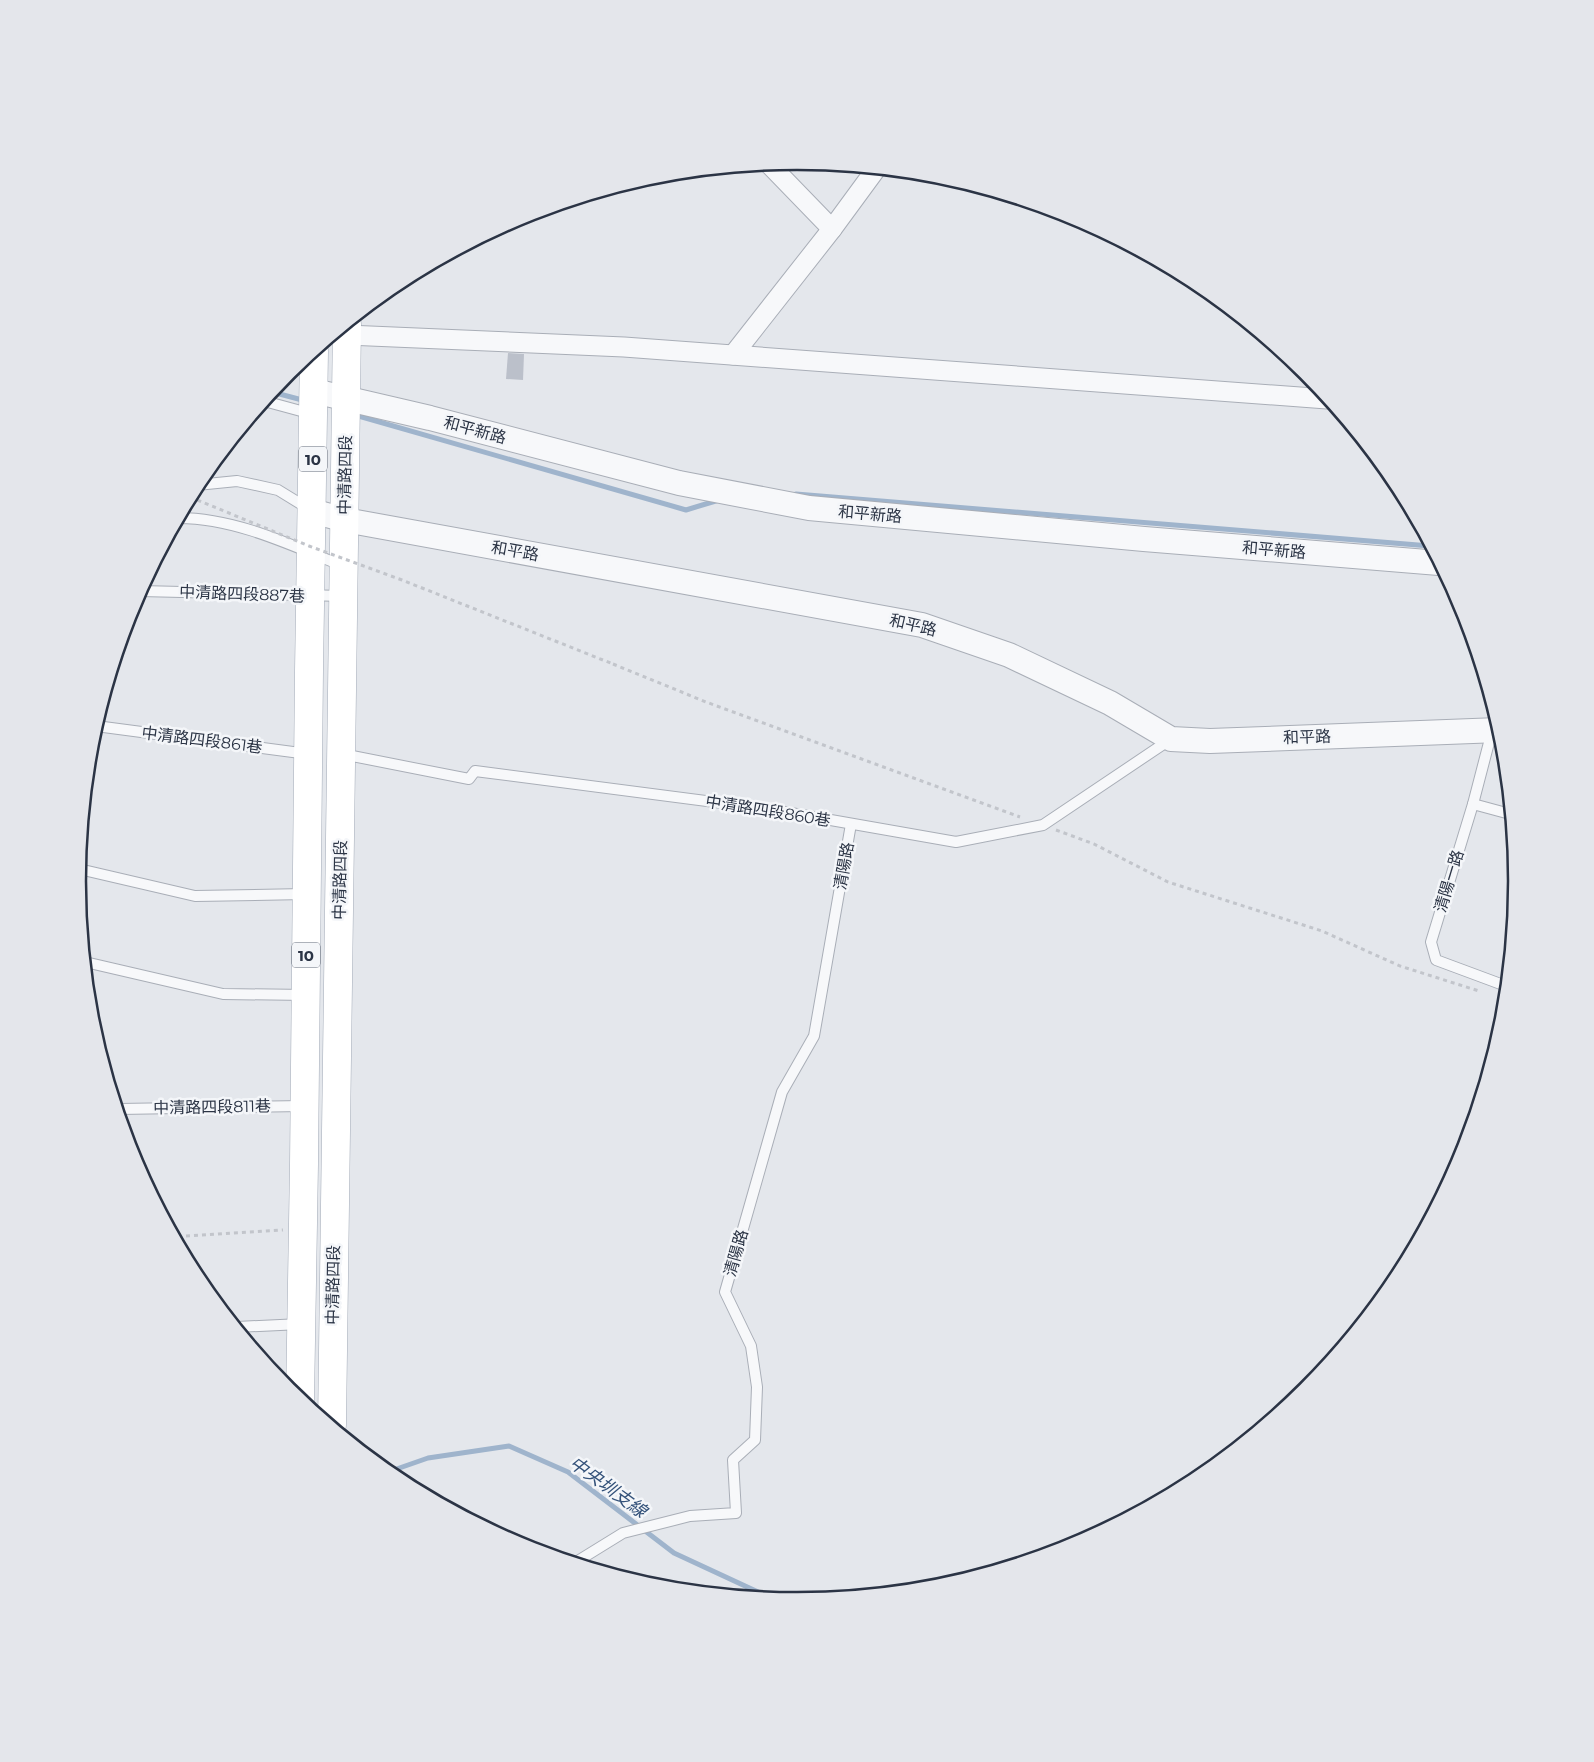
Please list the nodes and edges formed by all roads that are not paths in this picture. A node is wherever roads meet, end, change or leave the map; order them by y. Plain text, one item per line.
1 (776, 171) edge
2 (872, 174) edge
3 (832, 229) junction
4 (347, 331) edge
5 (343, 334) edge
6 (733, 355) junction
7 (314, 360) edge
8 (1318, 397) edge
9 (273, 401) edge
10 (313, 402) junction
11 (346, 408) junction
12 (207, 484) edge
13 (312, 511) junction
14 (186, 518) edge
15 (345, 520) junction
16 (311, 553) junction
17 (1432, 562) edge
18 (344, 566) junction
19 (148, 591) edge
20 (344, 596) junction
21 (311, 597) junction
22 (103, 727) edge
23 (1491, 730) edge
24 (1172, 739) junction
25 (1493, 739) edge
26 (309, 754) junction
27 (342, 754) junction
28 (1473, 804) junction
29 (1504, 812) edge
30 (851, 824) junction
31 (340, 849) junction
32 (308, 850) junction
33 (86, 871) edge
34 (307, 894) junction
35 (91, 963) edge
36 (1500, 984) edge
37 (306, 995) junction
38 (304, 1106) junction
39 (124, 1109) edge
40 (301, 1324) junction
41 (244, 1327) edge
42 (300, 1390) edge
43 (332, 1418) edge
44 (582, 1558) edge

1 - 3 street
2 - 3 street
3 - 6 street
4 - 6 street
5 - 11 main road, 中清路四段 / 10
6 - 8 street
7 - 10 main road, 中清路四段 / 10
9 - 10 lane
10 - 11 street, 和平新路
10 - 13 main road, 中清路四段 / 10
11 - 15 main road, 中清路四段 / 10
11 - 17 street, 和平新路
12 - 13 lane
13 - 15 street, 和平路
13 - 16 main road, 中清路四段 / 10
14 - 16 lane
15 - 18 main road, 中清路四段 / 10
15 - 24 street, 和平路
16 - 18 lane
16 - 21 main road, 中清路四段 / 10
18 - 20 main road, 中清路四段 / 10
19 - 21 lane, 中清路四段887巷
20 - 21 lane, 中清路四段887巷
20 - 27 main road, 中清路四段 / 10
21 - 26 main road, 中清路四段 / 10
22 - 26 lane, 中清路四段861巷
23 - 24 street, 和平路
24 - 30 lane, 中清路四段860巷
25 - 28 lane, 清陽一路
26 - 32 main road, 中清路四段 / 10
27 - 30 lane, 中清路四段860巷
27 - 31 main road, 中清路四段 / 10
28 - 29 lane
28 - 36 lane, 清陽一路
30 - 44 lane, 清陽路
31 - 32 main road
31 - 43 main road, 中清路四段 / 10
32 - 34 main road, 中清路四段 / 10
33 - 34 lane
34 - 37 main road, 中清路四段 / 10
35 - 37 lane
37 - 38 main road, 中清路四段 / 10
38 - 39 lane, 中清路四段811巷
38 - 40 main road, 中清路四段 / 10
40 - 41 lane
40 - 42 main road, 中清路四段 / 10

